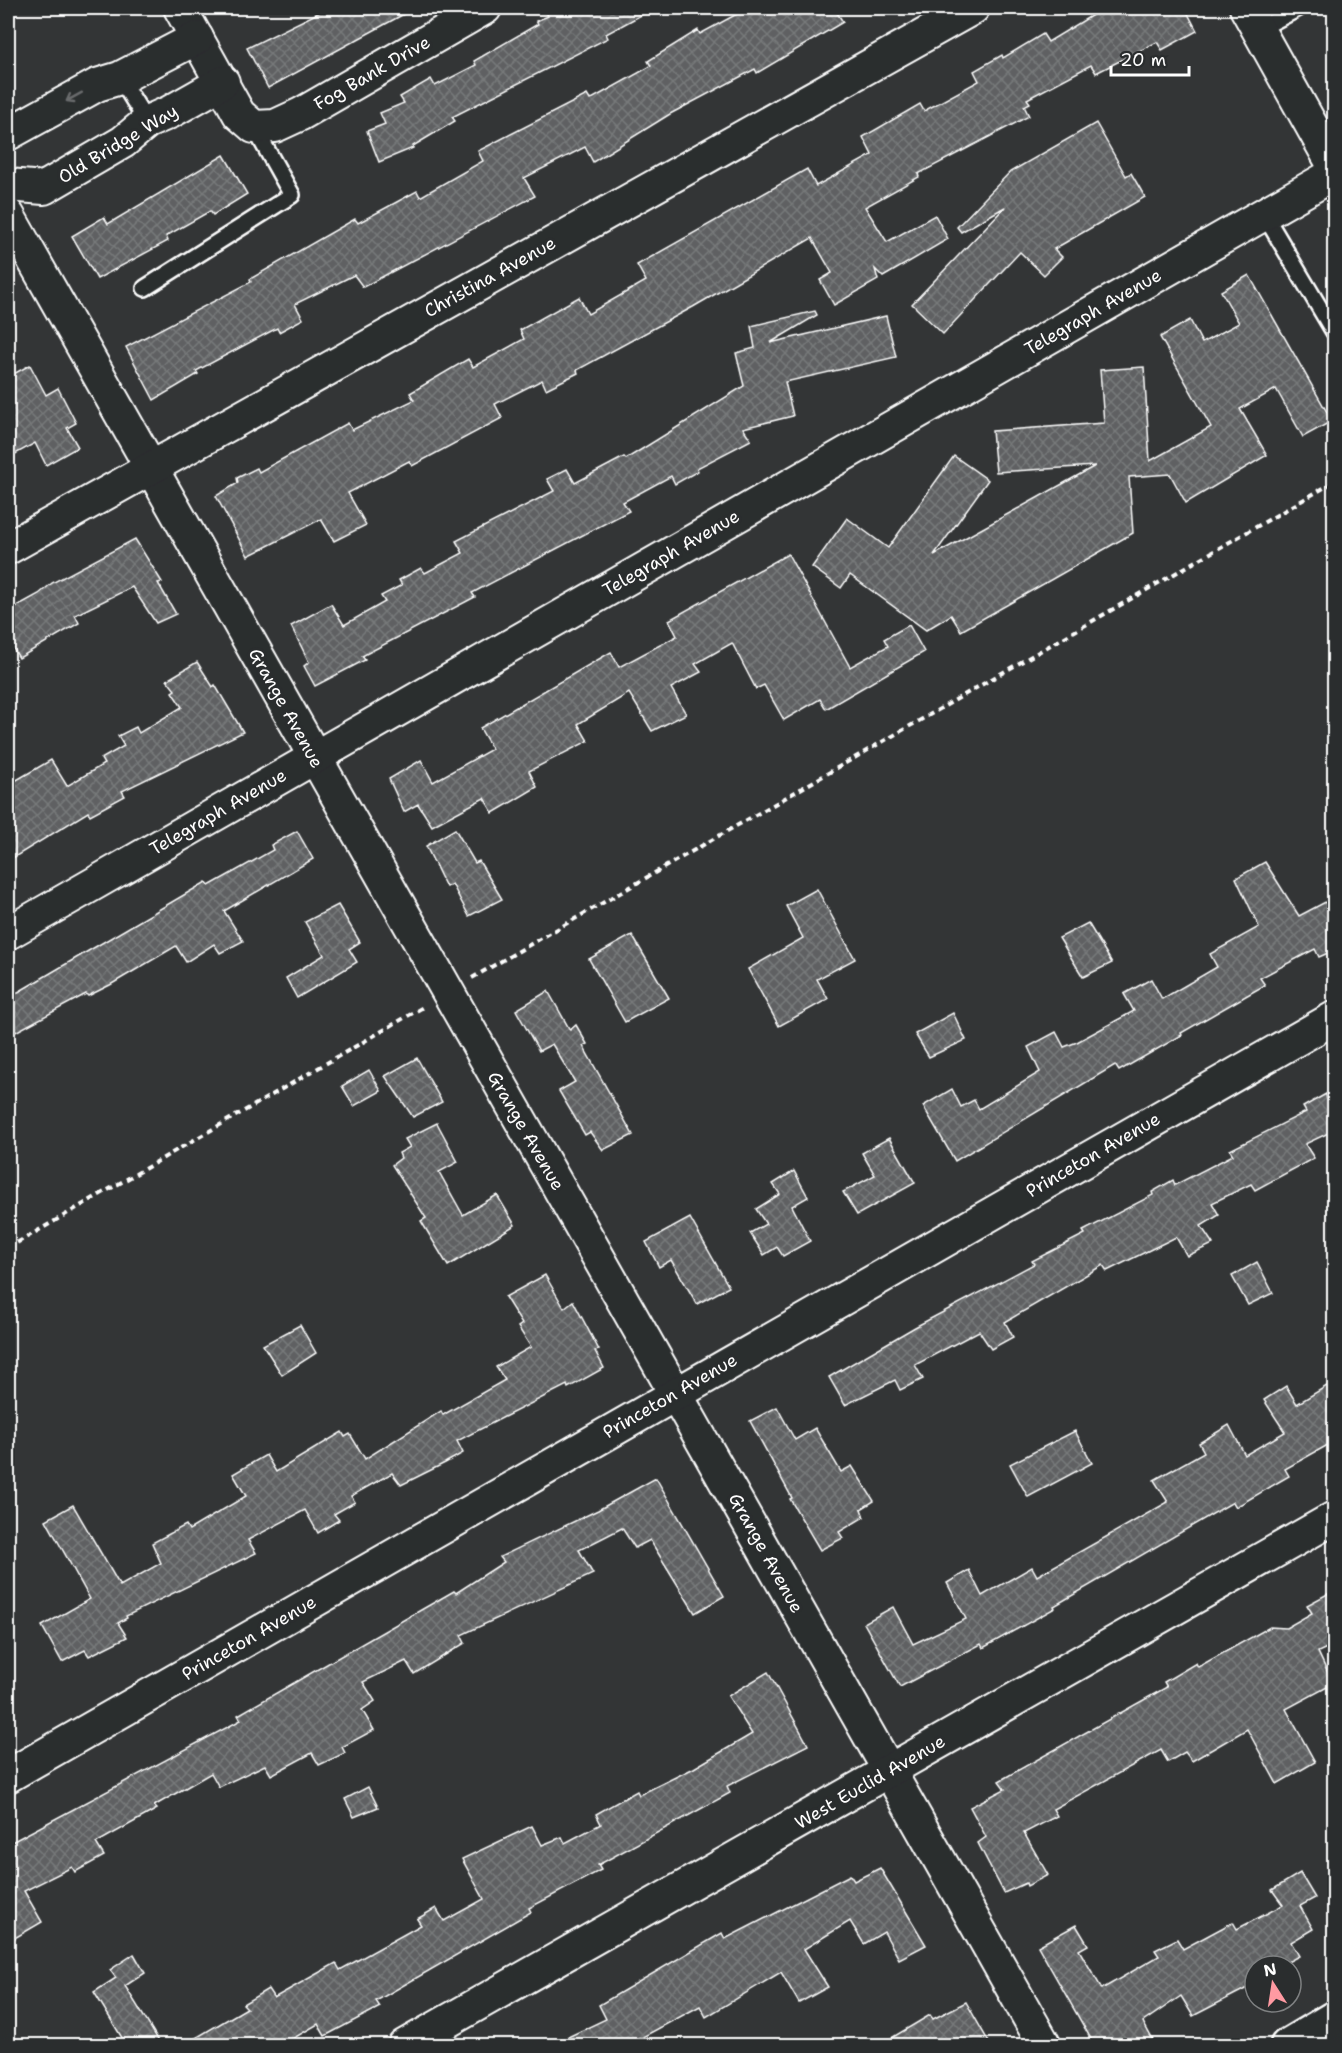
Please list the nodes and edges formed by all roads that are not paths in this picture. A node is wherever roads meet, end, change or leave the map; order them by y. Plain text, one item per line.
1 (180, 8) edge
2 (485, 8) edge
3 (973, 8) edge
4 (1299, 8) edge
5 (1252, 18) edge
6 (197, 38) junction
7 (120, 78) junction
8 (223, 82) junction
9 (147, 122) junction
10 (254, 127) junction
11 (8, 134) edge
12 (1335, 166) edge
13 (1335, 174) edge
14 (8, 185) edge
15 (1264, 214) junction
16 (8, 215) edge
17 (145, 288) dead end
18 (1335, 332) edge
19 (150, 466) junction
20 (8, 548) edge
21 (314, 757) junction
22 (8, 933) edge
23 (1335, 1018) edge
24 (675, 1393) junction
25 (1335, 1518) edge
26 (889, 1772) junction
27 (8, 1776) edge
28 (1335, 2018) edge
29 (404, 2046) edge
30 (1046, 2046) edge
31 (1287, 2046) edge

1 - 6 street
2 - 10 street, Fog Bank Drive
3 - 19 street, Christina Avenue
4 - 5 lane
5 - 12 street
6 - 7 street
6 - 8 street
7 - 9 lane
7 -> 11 street
8 - 9 street, Old Bridge Way
8 - 10 street
9 - 14 street, Old Bridge Way
10 - 17 lane
13 - 15 street, Telegraph Avenue
15 - 18 lane
15 - 21 street, Telegraph Avenue
16 - 19 street, Grange Avenue
19 - 20 street, Christina Avenue
19 - 21 street, Grange Avenue
21 - 22 street, Telegraph Avenue
21 - 24 street, Grange Avenue
23 - 24 street, Princeton Avenue
24 - 26 street, Grange Avenue
24 - 27 street, Princeton Avenue
25 - 26 street, West Euclid Avenue
26 - 29 street, West Euclid Avenue
26 - 30 street, Grange Avenue
28 - 31 street

